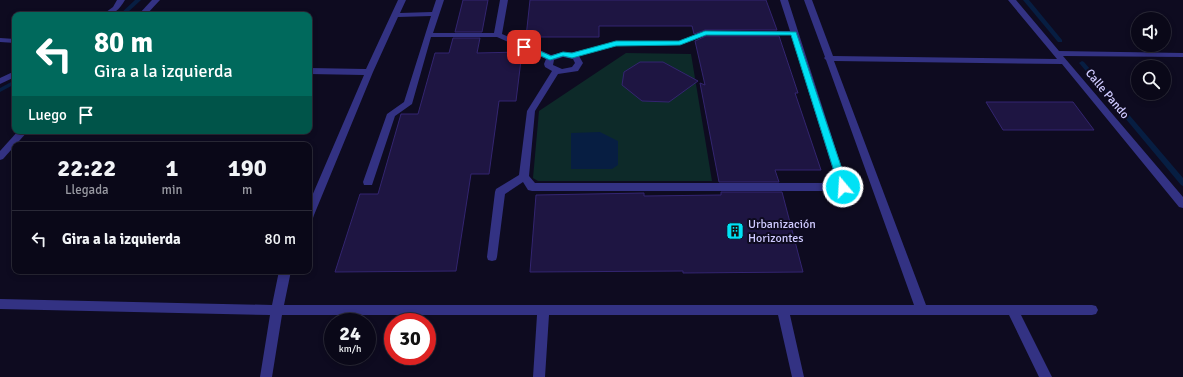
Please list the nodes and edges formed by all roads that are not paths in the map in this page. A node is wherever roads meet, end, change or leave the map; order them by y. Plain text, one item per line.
1 (121, 0) edge
2 (156, 0) edge
3 (402, 0) edge
4 (440, 0) edge
5 (504, 0) edge
6 (784, 0) edge
7 (808, 0) edge
8 (1012, 0) edge
9 (110, 12) edge
10 (145, 12) edge
11 (436, 14) junction
12 (396, 15) junction
13 (794, 33) junction
14 (428, 35) junction
15 (498, 35) junction
16 (0, 40) edge
17 (12, 41) edge
18 (1057, 53) junction
19 (1183, 55) edge
20 (572, 56) junction
21 (550, 58) junction
22 (828, 58) junction
23 (1064, 62) junction
24 (312, 71) edge
25 (556, 71) junction
26 (369, 72) junction
27 (12, 75) edge
28 (0, 80) edge
29 (21, 134) edge
30 (14, 142) edge
31 (12, 144) edge
32 (0, 157) edge
33 (524, 177) junction
34 (368, 182) dead end
35 (1183, 204) edge
36 (312, 207) edge
37 (492, 257) dead end
38 (284, 274) edge
39 (0, 304) edge
40 (276, 310) junction
41 (543, 310) junction
42 (783, 310) junction
43 (922, 310) junction
44 (1012, 310) junction
45 (1092, 310) dead end
46 (266, 377) edge
47 (539, 377) edge
48 (798, 377) edge
49 (1046, 377) edge

1 - 9 street
2 - 10 street
3 - 12 street
4 - 11 street
5 - 15 street
6 - 13 street
7 - 22 street
8 - 18 street, Calle Pando
11 - 12 street
11 - 14 street
12 - 26 street
13 - 20 street
13 - 33 street
14 - 15 street
14 - 34 street
15 - 21 street
16 - 17 street
18 - 19 street
18 - 23 street, Calle Pando
20 - 21 street
20 - 25 street
21 - 25 street
22 - 23 street
22 - 43 street
23 - 35 street, Calle Pando
24 - 26 street
25 - 33 street
26 - 36 street
27 - 28 street
29 - 30 street
31 - 32 street
33 - 37 street
38 - 40 street
39 - 40 street
40 - 41 street
40 - 46 street
41 - 42 street
41 - 47 street
42 - 43 street
42 - 48 street
43 - 44 street
44 - 45 street
44 - 49 street

